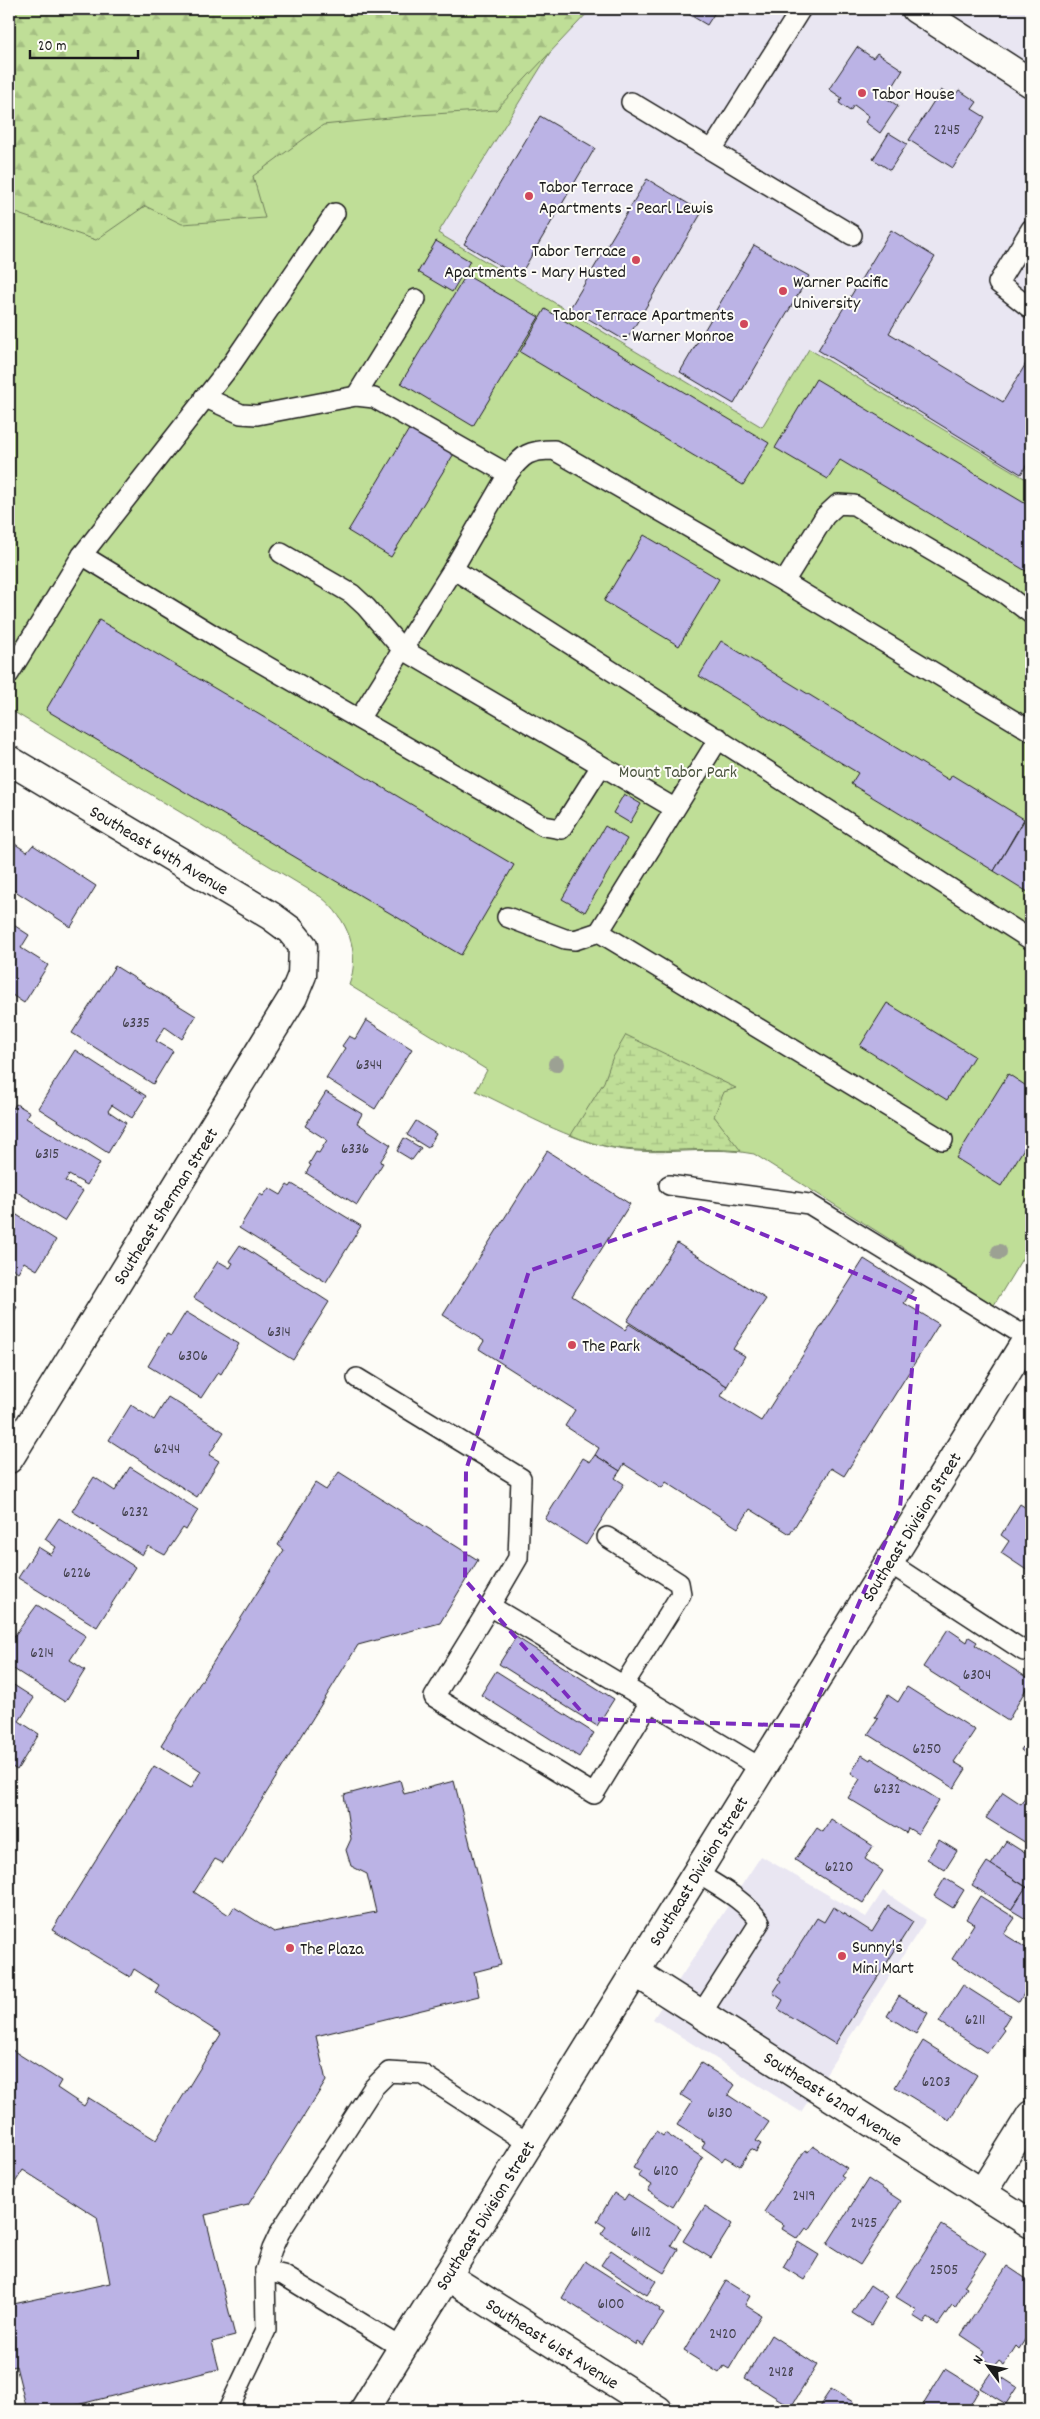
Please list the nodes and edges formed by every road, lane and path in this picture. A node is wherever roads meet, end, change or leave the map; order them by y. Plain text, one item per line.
1 (801, 9) edge
2 (916, 9) edge
3 (1031, 83) edge
4 (631, 102) dead end
5 (712, 150) junction
6 (334, 213) dead end
7 (1031, 229) edge
8 (852, 235) dead end
9 (416, 299) dead end
10 (1031, 309) edge
11 (356, 396) junction
12 (204, 397) junction
13 (508, 474) junction
14 (281, 553) dead end
15 (82, 555) junction
16 (453, 569) junction
17 (784, 582) junction
18 (1031, 614) edge
19 (402, 649) junction
20 (9, 674) edge
21 (359, 719) junction
22 (1031, 731) edge
23 (719, 738) junction
24 (9, 760) edge
25 (602, 766) junction
26 (674, 808) junction
27 (508, 917) dead end
28 (599, 932) junction
29 (1031, 940) edge
30 (303, 946) joint
31 (942, 1140) dead end
32 (669, 1185) dead end
33 (1030, 1335) edge
34 (357, 1378) dead end
35 (9, 1459) edge
36 (607, 1537) dead end
37 (888, 1562) junction
38 (490, 1606) junction
39 (1024, 1651) dead end
40 (623, 1686) junction
41 (650, 1702) junction
42 (761, 1768) junction
43 (697, 1873) junction
44 (635, 1972) junction
45 (701, 2014) junction
46 (1031, 2115) edge
47 (528, 2143) junction
48 (982, 2193) junction
49 (1031, 2224) edge
50 (265, 2272) junction
51 (447, 2276) junction
52 (402, 2348) junction
53 (228, 2410) edge
54 (364, 2410) edge
55 (658, 2410) edge

1 - 5 lane
2 - 3 street
4 - 5 lane
5 - 8 lane
6 - 12 lane
7 - 10 lane
9 - 11 lane
11 - 12 lane
11 - 13 lane
12 - 15 lane
13 - 16 lane
13 - 17 lane
14 - 19 lane
15 - 20 lane
15 - 21 lane
16 - 19 lane
16 - 23 lane
17 - 18 lane
17 - 22 lane
19 - 21 lane
19 - 25 lane
21 - 25 lane
23 - 26 lane
23 - 29 lane
24 - 30 street, Southeast 64th Avenue
25 - 26 lane
26 - 28 lane
27 - 28 lane
28 - 31 lane
30 - 35 street, Southeast Sherman Street
32 - 33 lane
33 - 37 street, Southeast Division Street
34 - 38 lane
36 - 40 lane
37 - 39 lane
37 - 42 street, Southeast Division Street
38 - 40 lane
38 - 41 lane
40 - 41 lane
41 - 42 lane
42 - 43 street, Southeast Division Street
43 - 44 street, Southeast Division Street
43 - 45 lane
44 - 45 street, Southeast 62nd Avenue
44 - 47 street, Southeast Division Street
45 - 48 street, Southeast 62nd Avenue
46 - 48 street
47 - 50 lane
47 - 51 street, Southeast Division Street
48 - 49 street, Southeast 62nd Avenue
50 - 52 lane
50 - 53 lane
51 - 52 street, Southeast Division Street
51 - 55 street, Southeast 61st Avenue
52 - 54 street, Southeast Division Street

